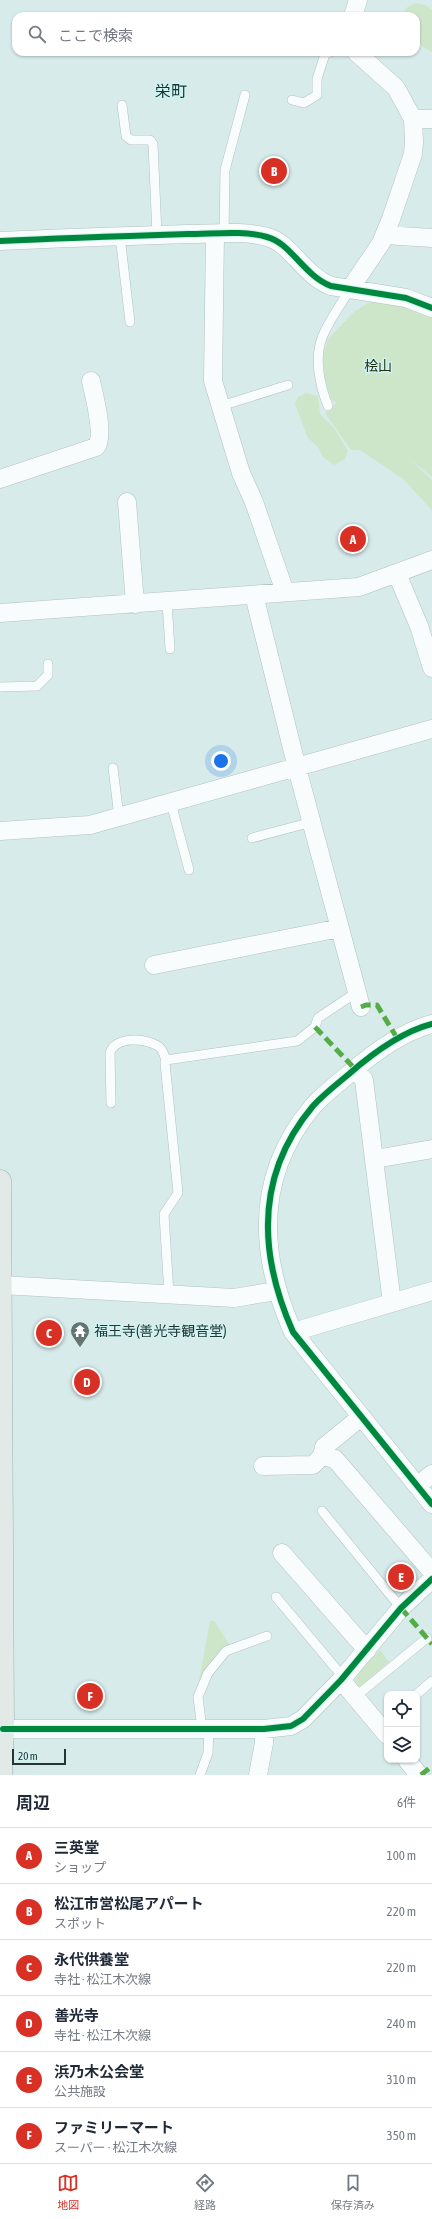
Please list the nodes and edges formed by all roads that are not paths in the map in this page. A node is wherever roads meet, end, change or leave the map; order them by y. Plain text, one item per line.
1 (358, 0) edge
2 (355, 12) edge
3 (324, 56) edge
4 (360, 56) edge
5 (246, 96) dead end
6 (292, 100) dead end
7 (122, 105) dead end
8 (413, 119) junction
9 (432, 119) edge
10 (220, 234) junction
11 (157, 235) junction
12 (384, 235) junction
13 (120, 236) junction
14 (432, 238) edge
15 (0, 241) edge
16 (350, 289) junction
17 (432, 308) edge
18 (130, 322) dead end
19 (91, 381) dead end
20 (288, 385) dead end
21 (221, 406) junction
22 (328, 406) dead end
23 (0, 479) edge
24 (127, 502) dead end
25 (432, 560) edge
26 (398, 574) junction
27 (285, 592) junction
28 (254, 595) junction
29 (166, 602) junction
30 (135, 604) junction
31 (0, 613) edge
32 (170, 649) dead end
33 (48, 664) dead end
34 (432, 668) edge
35 (0, 687) edge
36 (432, 729) edge
37 (113, 768) dead end
38 (297, 768) junction
39 (171, 803) junction
40 (119, 817) junction
41 (312, 822) junction
42 (0, 831) edge
43 (252, 838) dead end
44 (189, 870) dead end
45 (340, 928) junction
46 (154, 965) dead end
47 (359, 1000) joint
48 (432, 1024) edge
49 (166, 1060) junction
50 (355, 1069) junction
51 (111, 1103) dead end
52 (432, 1149) edge
53 (375, 1159) junction
54 (0, 1181) edge
55 (1, 1285) junction
56 (276, 1291) junction
57 (432, 1291) edge
58 (169, 1294) junction
59 (392, 1303) junction
60 (293, 1332) junction
61 (361, 1417) junction
62 (322, 1456) junction
63 (263, 1466) dead end
64 (432, 1474) edge
65 (417, 1486) junction
66 (432, 1504) edge
67 (322, 1511) dead end
68 (282, 1553) dead end
69 (431, 1579) edge
70 (276, 1597) dead end
71 (402, 1608) junction
72 (267, 1636) dead end
73 (427, 1638) dead end
74 (367, 1650) junction
75 (342, 1679) junction
76 (432, 1681) edge
77 (420, 1691) edge
78 (355, 1697) junction
79 (384, 1727) edge
80 (3, 1729) junction
81 (205, 1729) junction
82 (264, 1729) junction
83 (410, 1763) edge
84 (1, 1775) edge
85 (200, 1775) edge
86 (258, 1775) edge
87 (420, 1775) edge

1 - 2 street
3 - 6 lane
4 - 8 street
5 - 10 lane
7 - 11 lane
8 - 9 street
8 - 12 street
10 - 11 street
10 - 16 street
10 - 21 street
11 - 13 street
12 - 14 street
12 - 16 street
13 - 15 street
13 - 18 lane
16 - 17 street
16 - 22 lane
19 - 23 street
20 - 21 lane
21 - 27 street
24 - 30 street
25 - 26 street
26 - 27 street
26 - 34 street
27 - 28 street
28 - 29 street
28 - 38 street
29 - 30 street
29 - 32 lane
30 - 31 street
33 - 35 lane
36 - 38 street
37 - 40 lane
38 - 39 street
38 - 41 street
39 - 40 street
39 - 44 lane
40 - 42 street
41 - 43 lane
41 - 45 street
45 - 46 street
45 - 47 street
47 - 49 lane
48 - 50 street
49 - 51 lane
49 - 58 lane
50 - 53 street
50 - 56 street
52 - 53 street
53 - 59 street
54 - 55 main road
55 - 58 street
55 - 80 main road
56 - 58 street
56 - 60 street
57 - 59 street
59 - 60 street
60 - 61 street
61 - 62 street
61 - 65 street
62 - 63 street
62 - 69 street
64 - 65 street
65 - 66 street
67 - 71 lane
68 - 74 street
69 - 71 street
70 - 75 lane
71 - 74 street
72 - 81 lane
73 - 78 lane
74 - 75 street
75 - 78 street
75 - 82 street
76 - 77 lane
78 - 79 street
80 - 81 street
80 - 84 main road
81 - 82 street
81 - 85 lane
82 - 86 street
83 - 87 street

